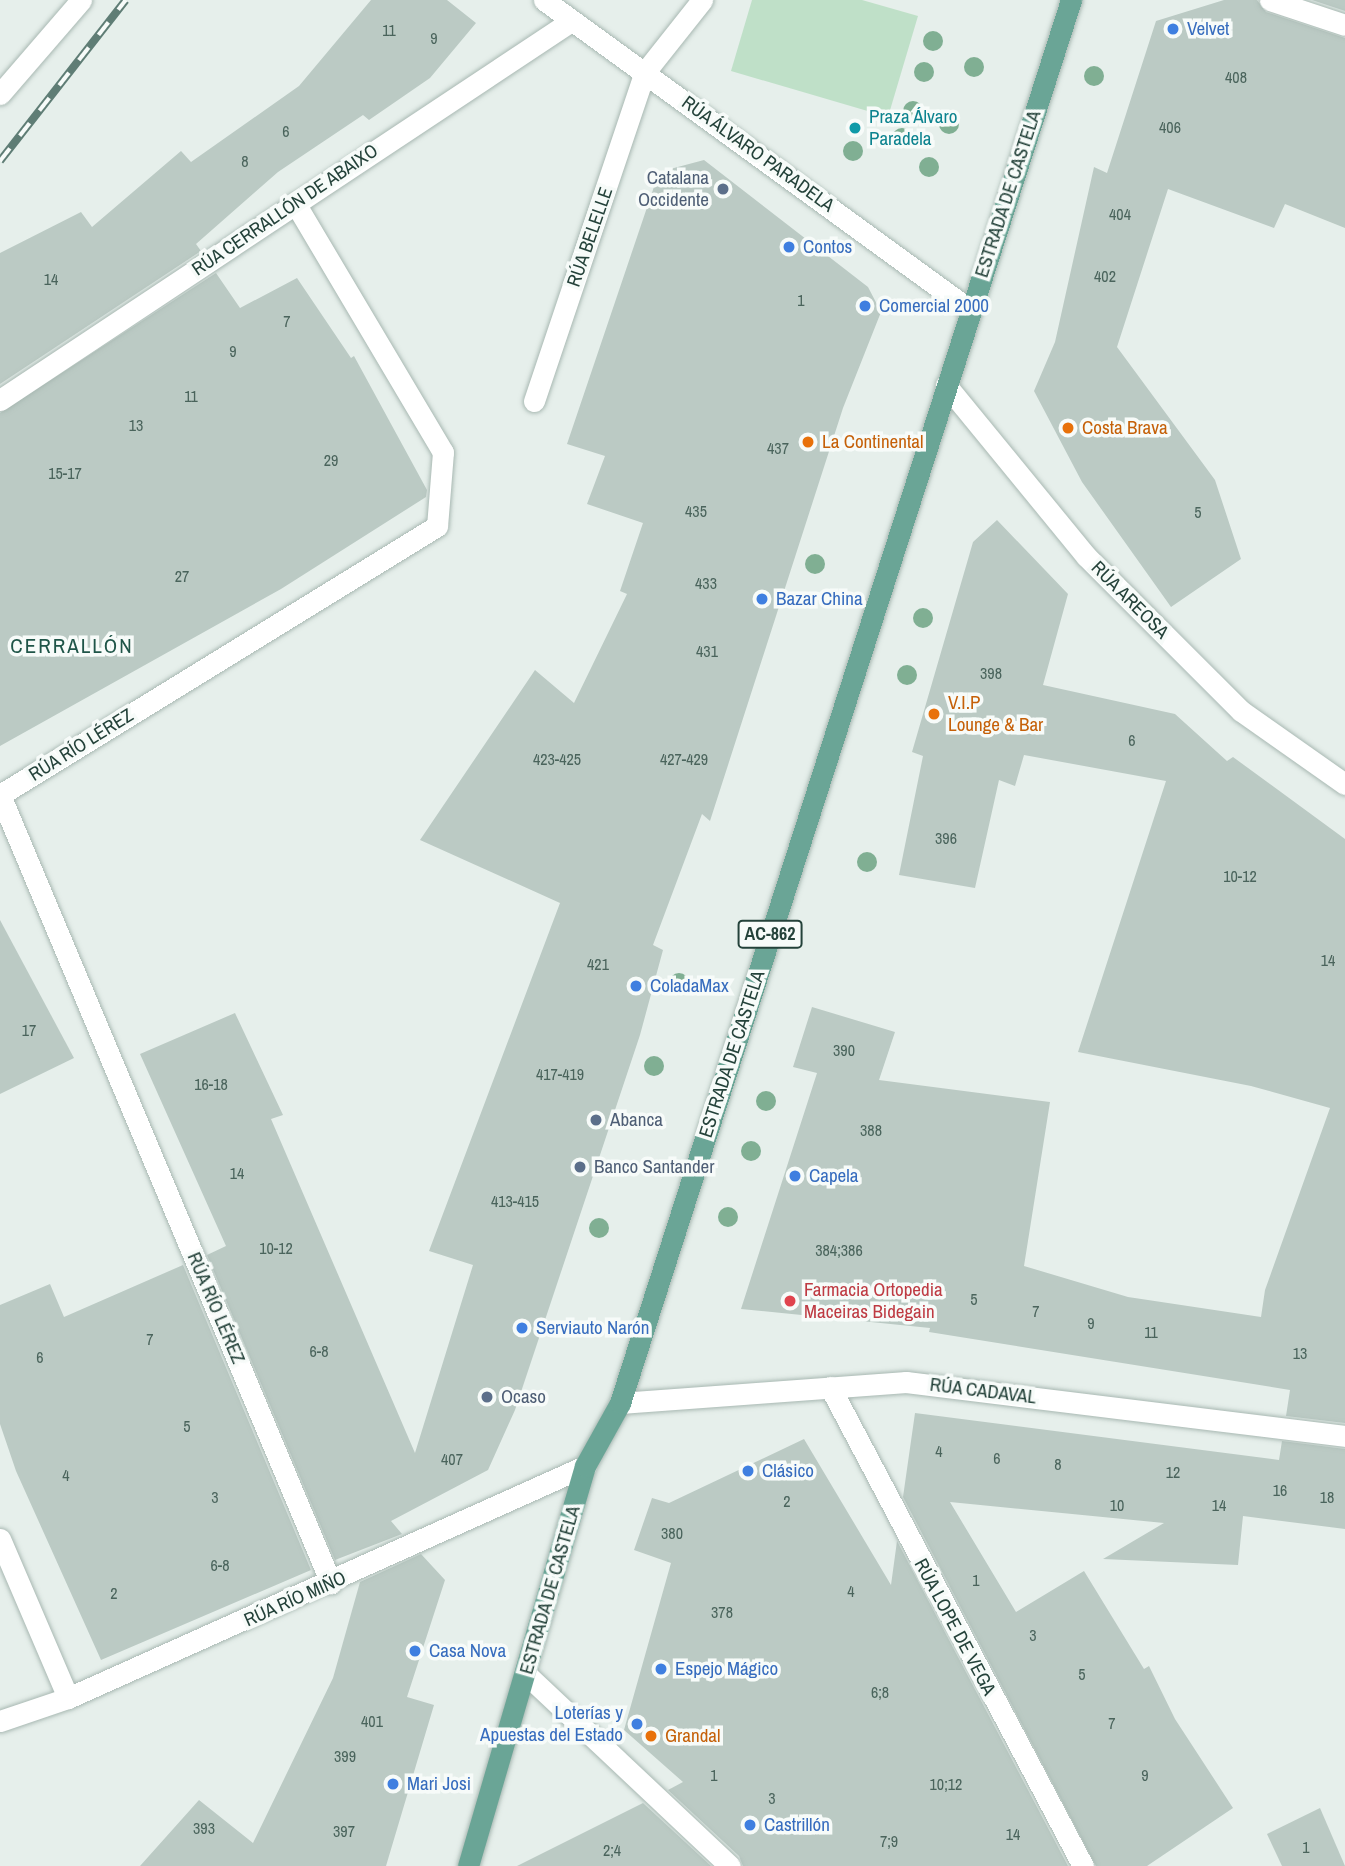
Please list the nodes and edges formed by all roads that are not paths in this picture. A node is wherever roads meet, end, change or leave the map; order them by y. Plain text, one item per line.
1 (81, 0) edge
2 (544, 0) edge
3 (702, 0) edge
4 (1071, 0) edge
5 (1270, 0) edge
6 (572, 21) junction
7 (1345, 25) edge
8 (645, 72) junction
9 (0, 94) edge
10 (295, 203) junction
11 (970, 310) junction
12 (946, 385) junction
13 (0, 400) edge
14 (534, 401) dead end
15 (1345, 784) edge
16 (830, 1387) junction
17 (620, 1404) junction
18 (1345, 1436) edge
19 (585, 1466) junction
20 (0, 1539) edge
21 (331, 1583) junction
22 (527, 1674) junction
23 (68, 1698) junction
24 (0, 1721) edge
25 (468, 1866) edge
26 (730, 1866) edge
27 (1083, 1866) edge

1 - 9 street
2 - 6 street, RÚA ÁLVARO PARADELA
3 - 8 street, RÚA BELELLE
4 - 11 main road, ESTRADA DE CASTELA / AC-862
5 - 7 street
6 - 8 street, RÚA ÁLVARO PARADELA
6 - 10 street, RÚA CERRALLÓN DE ABAIXO
8 - 11 street, RÚA ÁLVARO PARADELA
8 - 14 street, RÚA BELELLE
10 - 13 street, RÚA CERRALLÓN DE ABAIXO
10 - 21 street, RÚA RÍO LÉREZ
11 - 12 main road, ESTRADA DE CASTELA / AC-862
12 - 15 street, RÚA AREOSA
12 - 17 main road, ESTRADA DE CASTELA / AC-862
16 - 17 street, RÚA CADAVAL
16 - 18 street, RÚA CADAVAL
16 - 27 street, RÚA LOPE DE VEGA
17 - 19 main road, ESTRADA DE CASTELA / AC-862
19 - 21 street, RÚA RÍO MIÑO
19 - 22 main road, ESTRADA DE CASTELA / AC-862
20 - 23 street
21 - 23 street, RÚA RÍO MIÑO
22 - 25 main road, ESTRADA DE CASTELA / AC-862
22 - 26 street
23 - 24 street, RÚA RÍO MIÑO

